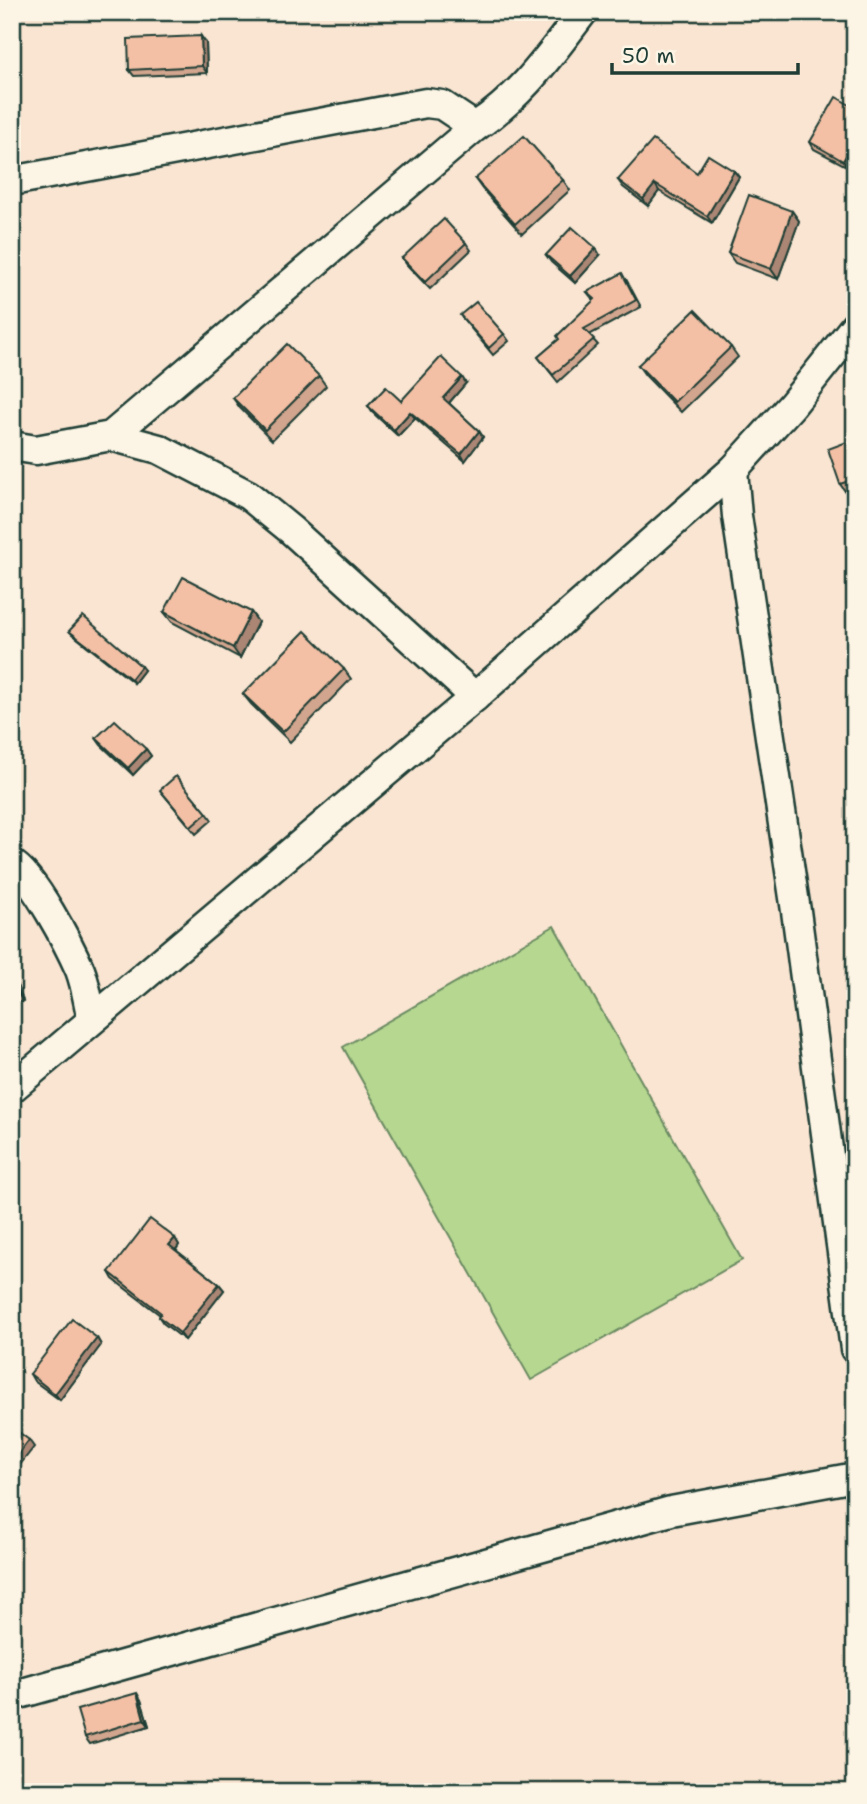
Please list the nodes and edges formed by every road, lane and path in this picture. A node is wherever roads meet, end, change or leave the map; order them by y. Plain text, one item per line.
1 (583, 12) edge
2 (475, 127) junction
3 (12, 181) edge
4 (855, 327) edge
5 (111, 436) junction
6 (12, 446) edge
7 (733, 470) junction
8 (475, 697) junction
9 (12, 864) edge
10 (92, 1019) junction
11 (12, 1088) edge
12 (855, 1349) edge
13 (855, 1477) edge
14 (12, 1696) edge

1 - 2 street
2 - 3 street
2 - 5 street
4 - 7 street
5 - 6 street
5 - 8 street
7 - 8 street
7 - 12 street
8 - 10 street
9 - 10 street
10 - 11 street
13 - 14 street

